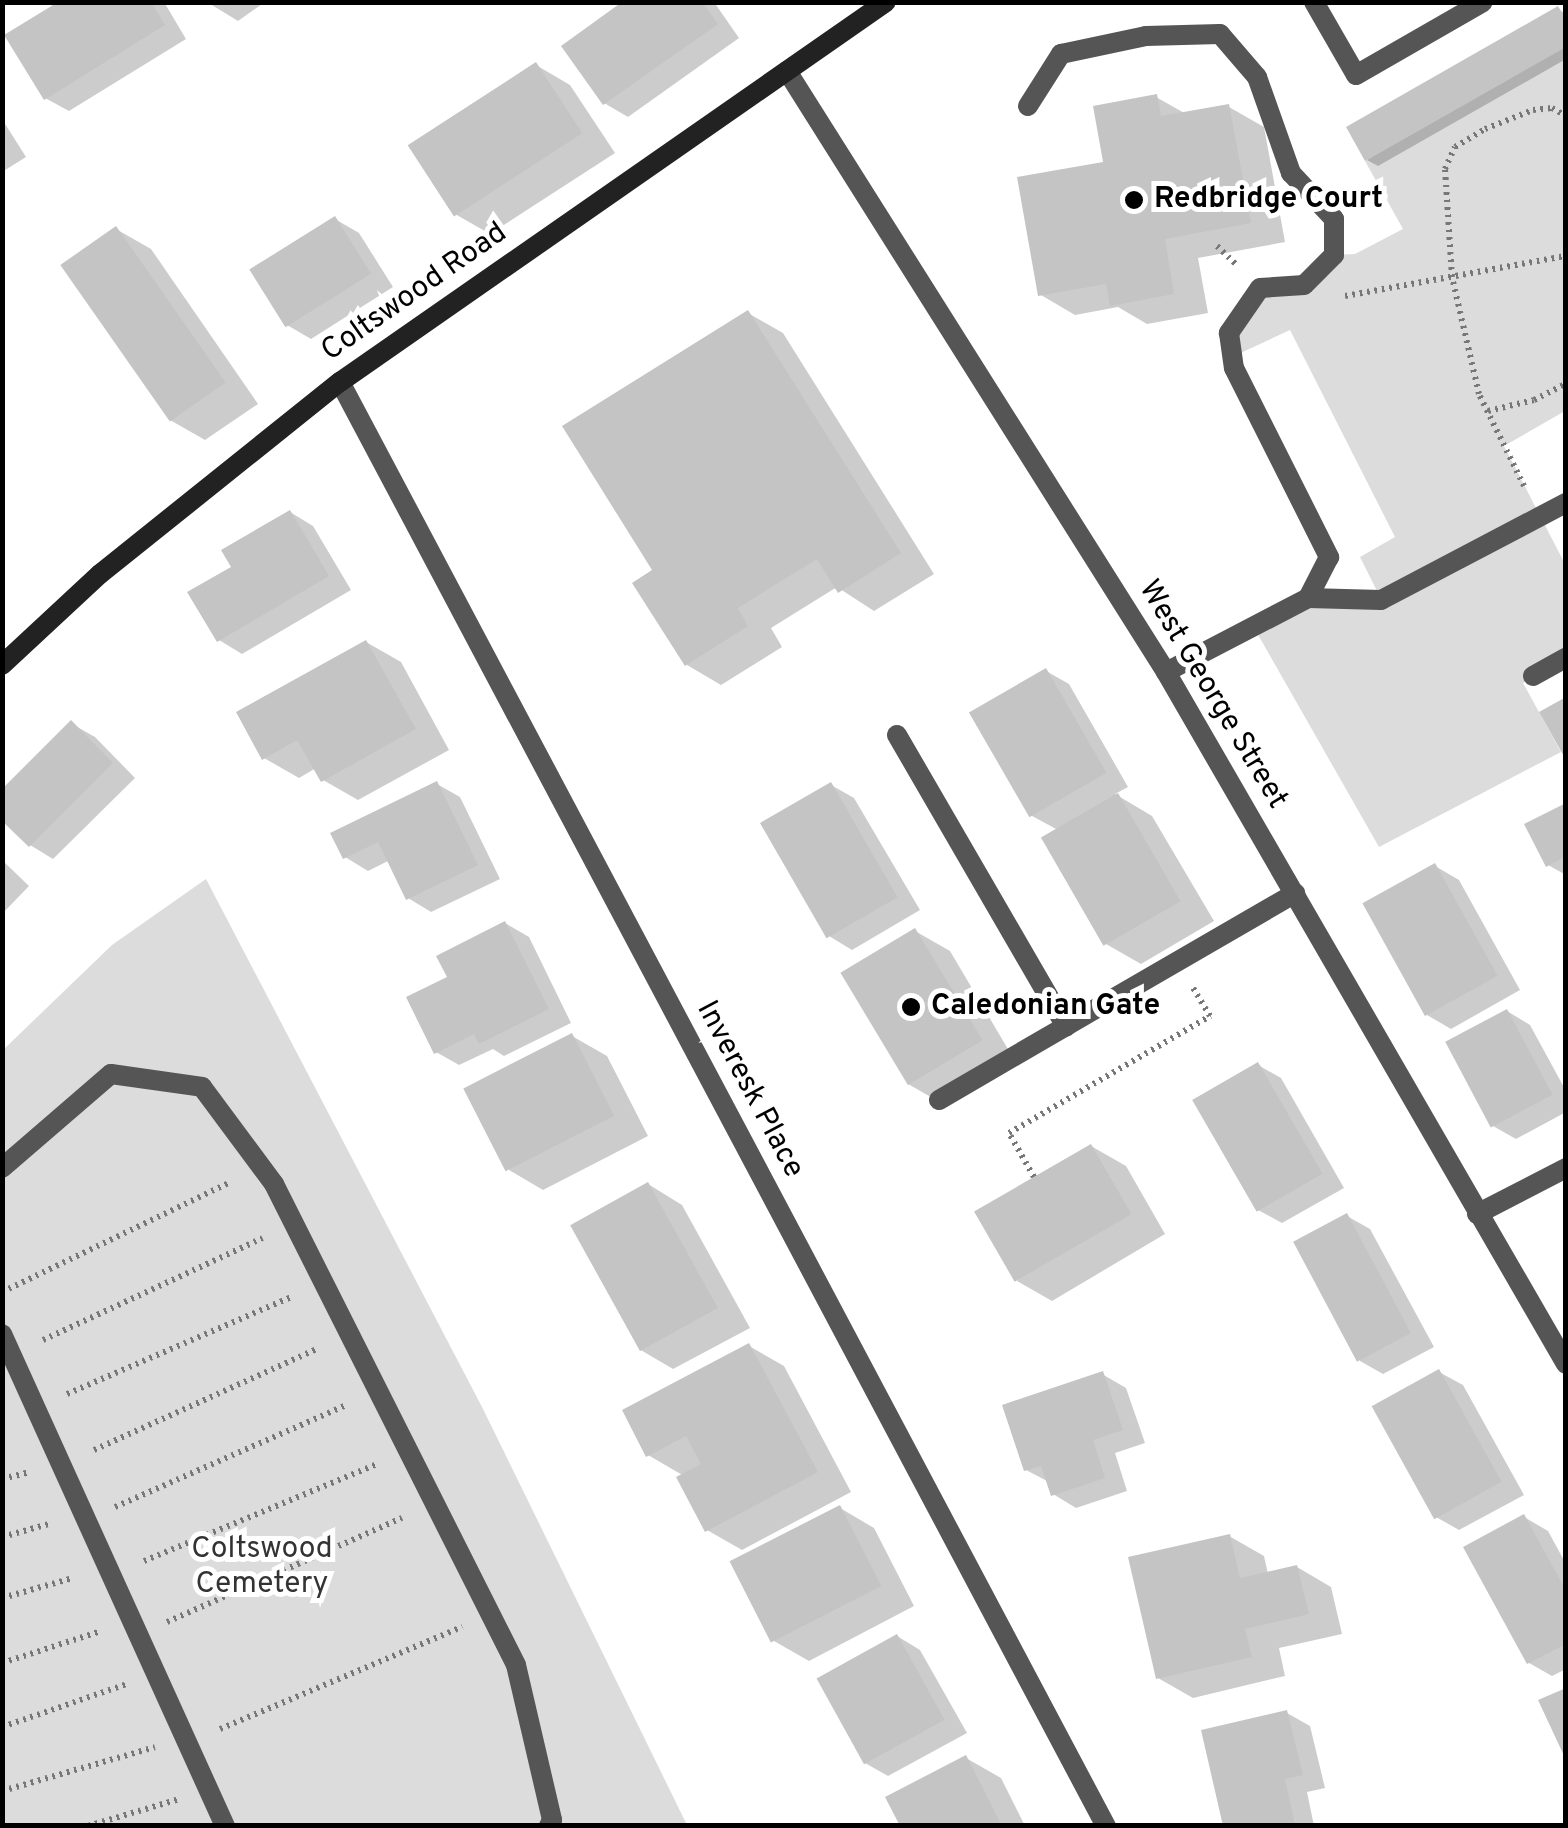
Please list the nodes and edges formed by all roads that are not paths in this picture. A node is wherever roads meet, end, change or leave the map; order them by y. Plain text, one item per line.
1 (886, 2) edge
2 (1314, 2) edge
3 (1483, 2) edge
4 (786, 70) junction
5 (1028, 106) dead end
6 (340, 382) junction
7 (1566, 503) edge
8 (1308, 598) junction
9 (1566, 658) edge
10 (2, 665) edge
11 (1166, 672) junction
12 (1533, 676) dead end
13 (897, 734) dead end
14 (1295, 893) junction
15 (1066, 1026) junction
16 (938, 1100) dead end
17 (2, 1168) edge
18 (1566, 1168) edge
19 (1477, 1214) junction
20 (5, 1340) edge
21 (1566, 1364) edge
22 (225, 1826) edge
23 (549, 1826) edge
24 (1106, 1826) edge

1 - 4 main road, Coltswood Road
2 - 3 street
4 - 6 main road, Coltswood Road
4 - 11 street, West George Street
5 - 8 street
6 - 10 main road, Coltswood Road
6 - 24 street, Inveresk Place
7 - 8 street
8 - 11 street
9 - 12 street
11 - 14 street, West George Street
13 - 15 street
14 - 15 street
14 - 19 street, West George Street
15 - 16 street
17 - 23 street
18 - 19 street
19 - 21 street, West George Street
20 - 22 street

